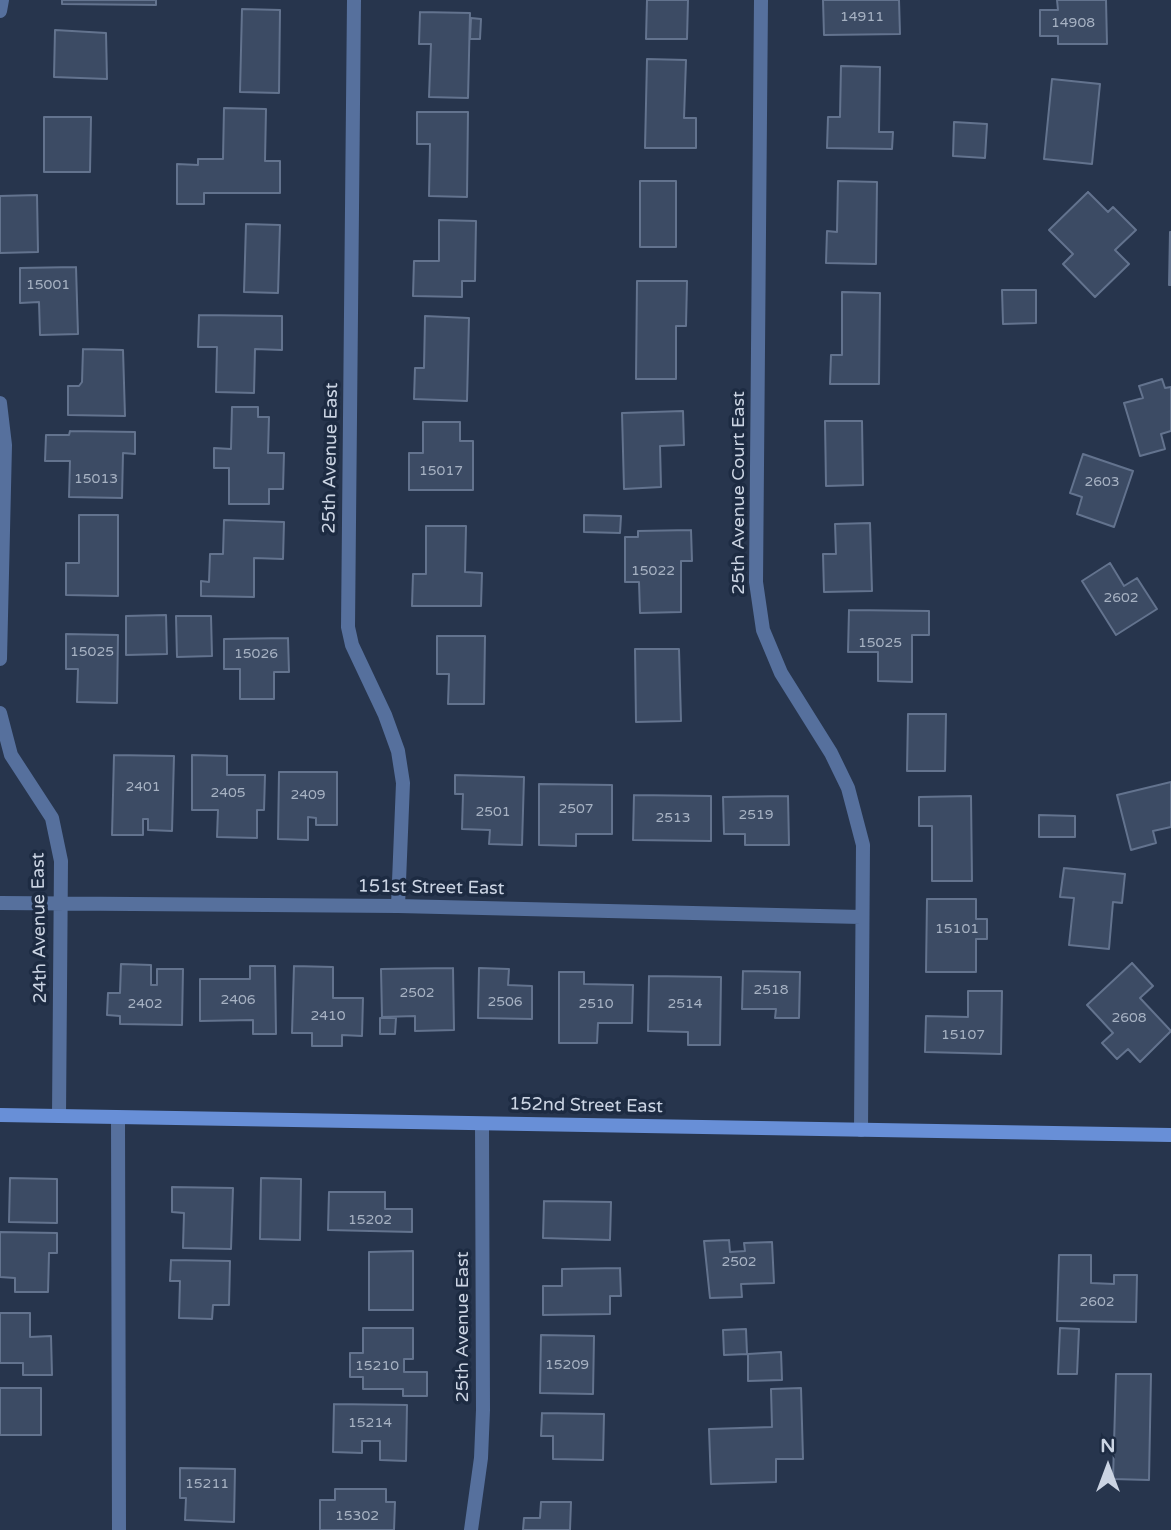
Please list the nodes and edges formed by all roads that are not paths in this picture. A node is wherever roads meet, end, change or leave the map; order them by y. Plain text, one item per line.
1 (2, 0) edge
2 (354, 0) edge
3 (761, 0) edge
4 (0, 11) edge
5 (0, 403) edge
6 (1, 580) edge
7 (0, 659) edge
8 (0, 713) edge
9 (0, 902) edge
10 (62, 903) junction
11 (398, 905) junction
12 (861, 917) junction
13 (0, 1115) edge
14 (59, 1116) junction
15 (118, 1119) junction
16 (482, 1124) junction
17 (861, 1129) junction
18 (1171, 1135) edge
19 (119, 1530) edge
20 (471, 1530) edge

1 - 4 street
2 - 11 street, 25th Avenue East
3 - 12 street, 25th Avenue Court East
5 - 6 street
6 - 7 street
8 - 10 street, 24th Avenue East
9 - 10 street, 151st Street East
10 - 11 street, 151st Street East
10 - 14 street, 24th Avenue East
11 - 12 street, 151st Street East
12 - 17 street, 25th Avenue Court East
13 - 14 main road, 152nd Street East
14 - 15 main road, 152nd Street East
15 - 16 main road, 152nd Street East
15 - 19 street
16 - 17 main road, 152nd Street East
16 - 20 street, 25th Avenue East
17 - 18 main road, 152nd Street East

